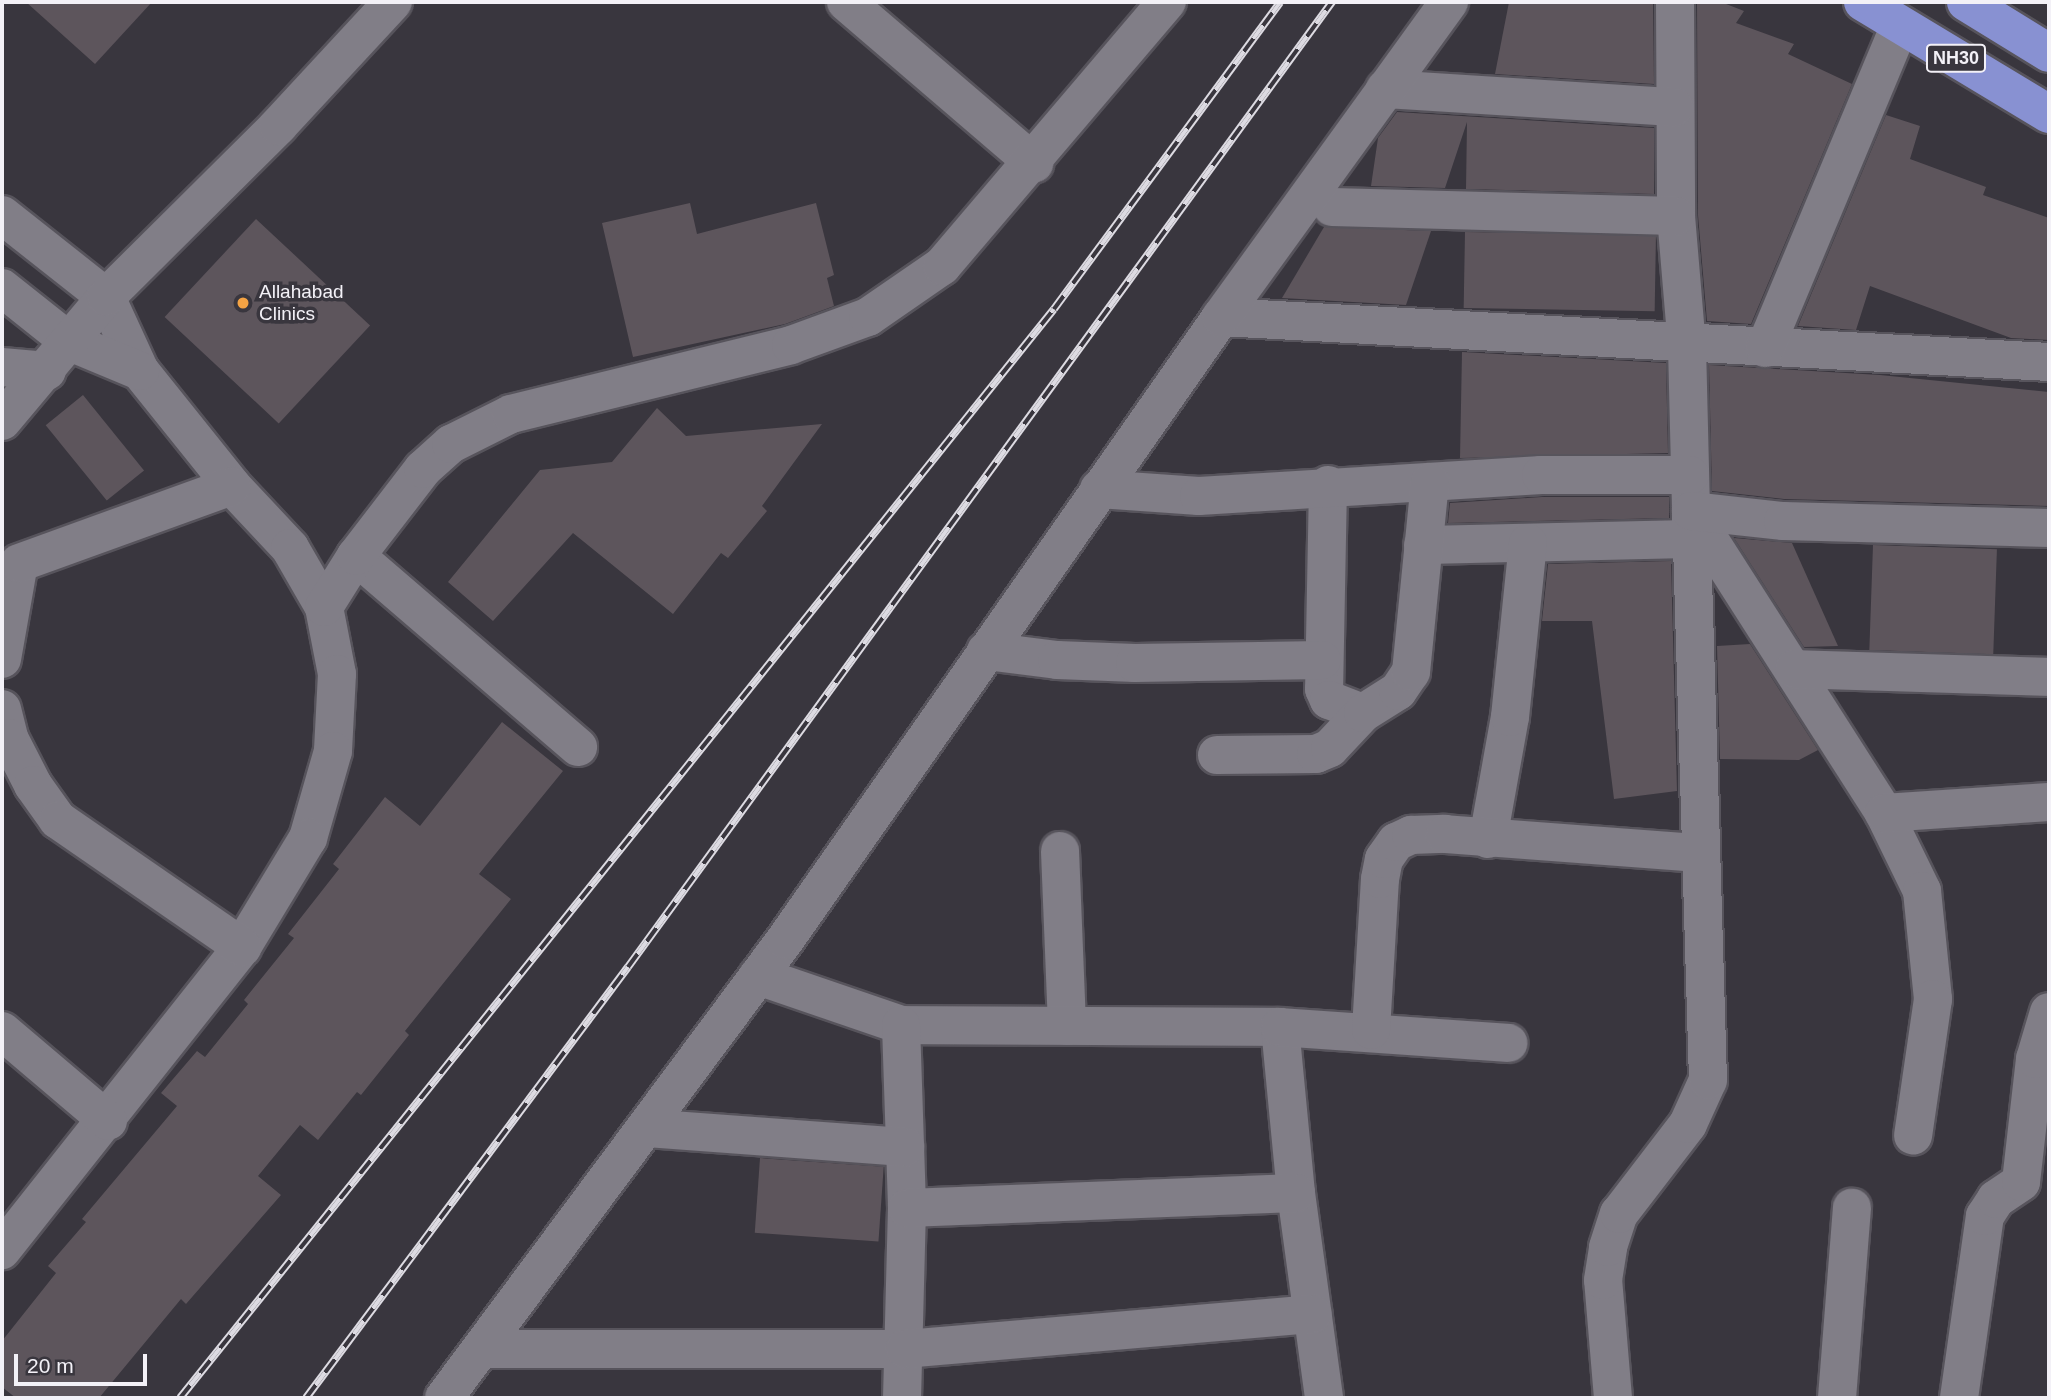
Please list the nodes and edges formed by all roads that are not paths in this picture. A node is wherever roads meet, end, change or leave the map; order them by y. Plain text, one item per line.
1 (393, 2) edge
2 (846, 2) edge
3 (1448, 2) edge
4 (1675, 2) edge
5 (1863, 2) edge
6 (1966, 2) edge
7 (1161, 4) edge
8 (1900, 25) junction
9 (2049, 53) edge
10 (1385, 89) junction
11 (1674, 107) junction
12 (2049, 114) edge
13 (1034, 163) junction
14 (1332, 207) dead end
15 (2, 215) edge
16 (1676, 216) junction
17 (2, 288) edge
18 (106, 297) junction
19 (1221, 317) junction
20 (1687, 346) junction
21 (1765, 348) junction
22 (58, 356) junction
23 (2049, 362) edge
24 (2, 368) edge
25 (140, 371) junction
26 (2, 421) edge
27 (1430, 482) junction
28 (1328, 485) junction
29 (232, 486) junction
30 (1099, 489) junction
31 (1691, 508) junction
32 (2049, 528) edge
33 (1528, 543) junction
34 (1423, 545) junction
35 (356, 556) junction
36 (10, 564) edge
37 (324, 607) junction
38 (986, 651) junction
39 (2, 659) edge
40 (1322, 660) junction
41 (1794, 669) junction
42 (2049, 677) edge
43 (2, 709) edge
44 (1363, 713) junction
45 (578, 747) dead end
46 (1217, 755) dead end
47 (2049, 802) edge
48 (1884, 813) junction
49 (1488, 839) junction
50 (1060, 851) dead end
51 (1700, 853) junction
52 (242, 947) junction
53 (758, 976) junction
54 (2049, 1012) edge
55 (901, 1025) junction
56 (1067, 1026) junction
57 (1280, 1027) junction
58 (1371, 1030) junction
59 (2, 1031) edge
60 (1508, 1043) dead end
61 (108, 1121) junction
62 (646, 1128) junction
63 (1913, 1136) dead end
64 (905, 1147) junction
65 (1296, 1193) junction
66 (907, 1208) junction
67 (1852, 1209) dead end
68 (2, 1250) edge
69 (1313, 1314) junction
70 (482, 1349) junction
71 (905, 1349) junction
72 (444, 1398) edge
73 (902, 1398) edge
74 (1324, 1398) edge
75 (1613, 1398) edge
76 (1837, 1398) edge
77 (1959, 1398) edge

1 - 18 street
2 - 13 street
3 - 10 street
4 - 11 street
5 - 8 highway, NH30
6 - 9 highway, NH30
7 - 13 street
8 - 12 highway, NH30
8 - 21 street
10 - 11 street
10 - 19 street
11 - 16 street
13 - 35 street
14 - 16 street
15 - 18 street
16 - 20 street
17 - 22 street
18 - 22 street
18 - 25 street
19 - 20 street
19 - 30 street
20 - 21 street
20 - 31 street
21 - 23 street
22 - 24 street
22 - 25 street
22 - 26 street
25 - 29 street
27 - 28 street
27 - 31 street
27 - 34 street
28 - 30 street
28 - 40 street
29 - 36 street
29 - 37 street
30 - 38 street
31 - 32 street
31 - 33 street
31 - 41 street
31 - 51 street
33 - 34 street
33 - 49 street
34 - 44 street
35 - 37 street
35 - 45 street
36 - 39 street
37 - 52 street
38 - 40 street
38 - 53 street
40 - 44 street
41 - 42 street
41 - 48 street
43 - 52 street
44 - 46 street
47 - 48 street
48 - 63 street
49 - 51 street
49 - 58 street
50 - 56 street
51 - 75 street
52 - 61 street
53 - 55 street
53 - 62 street
54 - 77 street
55 - 56 street
55 - 64 street
56 - 57 street
57 - 58 street
57 - 65 street
58 - 60 street
59 - 61 street
61 - 68 street
62 - 64 street
62 - 70 street
64 - 66 street
65 - 66 street
65 - 69 street
66 - 71 street
67 - 76 street
69 - 71 street
69 - 74 street
70 - 71 street
70 - 72 street
71 - 73 street

